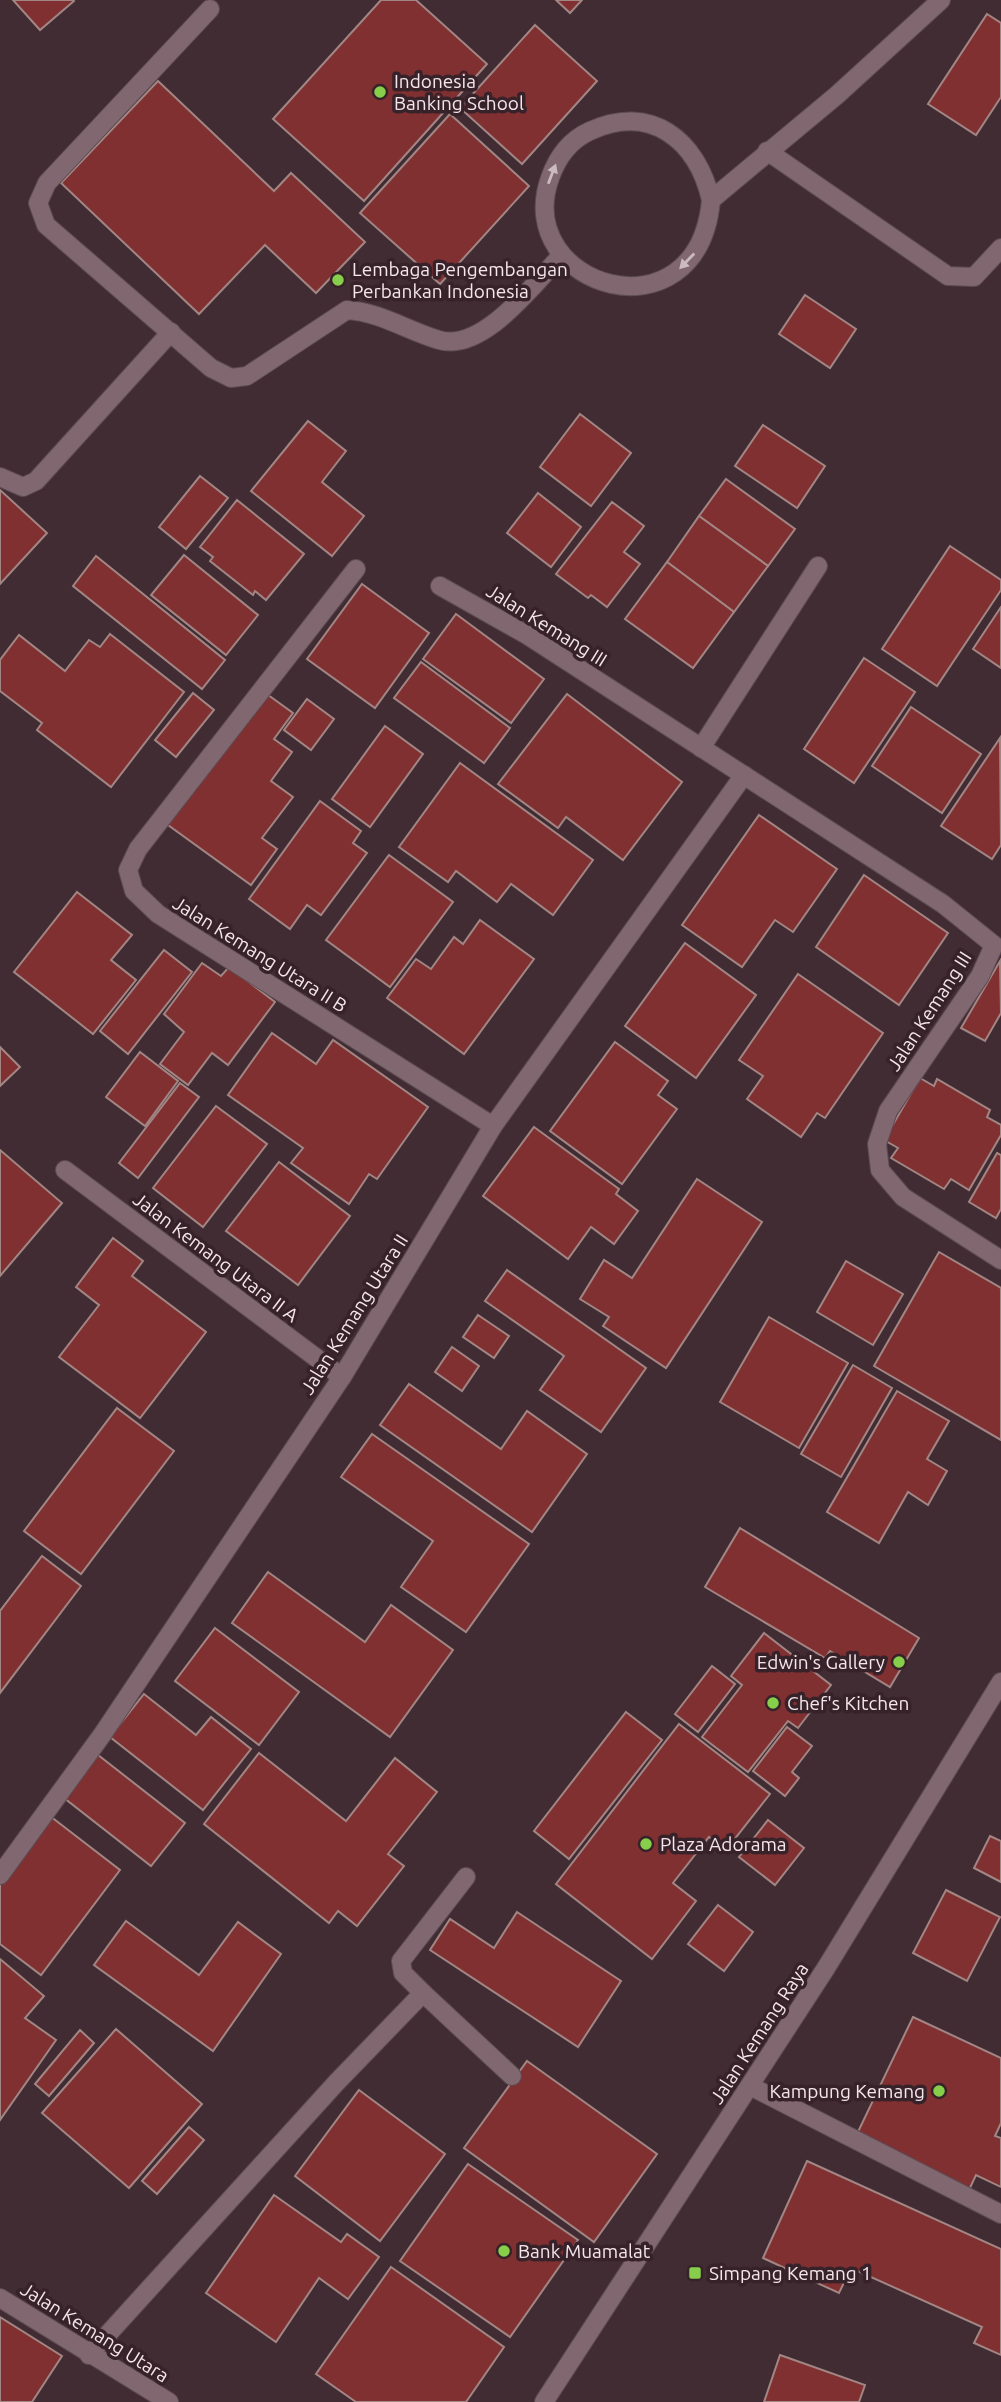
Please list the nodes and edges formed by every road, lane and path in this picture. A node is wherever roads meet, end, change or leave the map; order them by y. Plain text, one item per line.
1 (941, 0) edge
2 (210, 9) dead end
3 (768, 151) junction
4 (711, 200) junction
5 (1001, 248) edge
6 (562, 255) junction
7 (171, 332) junction
8 (0, 477) edge
9 (818, 566) dead end
10 (356, 569) dead end
11 (440, 586) dead end
12 (701, 748) junction
13 (744, 775) junction
14 (998, 940) edge
15 (493, 1126) junction
16 (65, 1170) dead end
17 (1001, 1261) edge
18 (342, 1377) junction
19 (1001, 1682) edge
20 (0, 1875) edge
21 (466, 1877) dead end
22 (423, 1993) junction
23 (512, 2076) dead end
24 (750, 2086) junction
25 (1001, 2214) edge
26 (0, 2298) edge
27 (89, 2355) junction
28 (169, 2402) edge
29 (544, 2402) edge

1 - 3 street
2 - 7 street
3 - 4 street
3 - 5 street
4 -> 6 street
6 -> 4 street
6 - 7 street
7 - 8 street
9 - 12 street
10 - 15 street, Jalan Kemang Utara II B
11 - 12 street, Jalan Kemang III
12 - 13 street, Jalan Kemang III
13 - 14 street, Jalan Kemang III
13 - 15 street, Jalan Kemang Utara II
14 - 17 street, Jalan Kemang III
15 - 18 street, Jalan Kemang Utara II
16 - 18 street, Jalan Kemang Utara II A
18 - 20 street, Jalan Kemang Utara II
19 - 24 street, Jalan Kemang Raya
21 - 22 street
22 - 23 street
22 - 27 street
24 - 25 street
24 - 29 street, Jalan Kemang Raya
26 - 27 street, Jalan Kemang Utara
27 - 28 street, Jalan Kemang Utara

